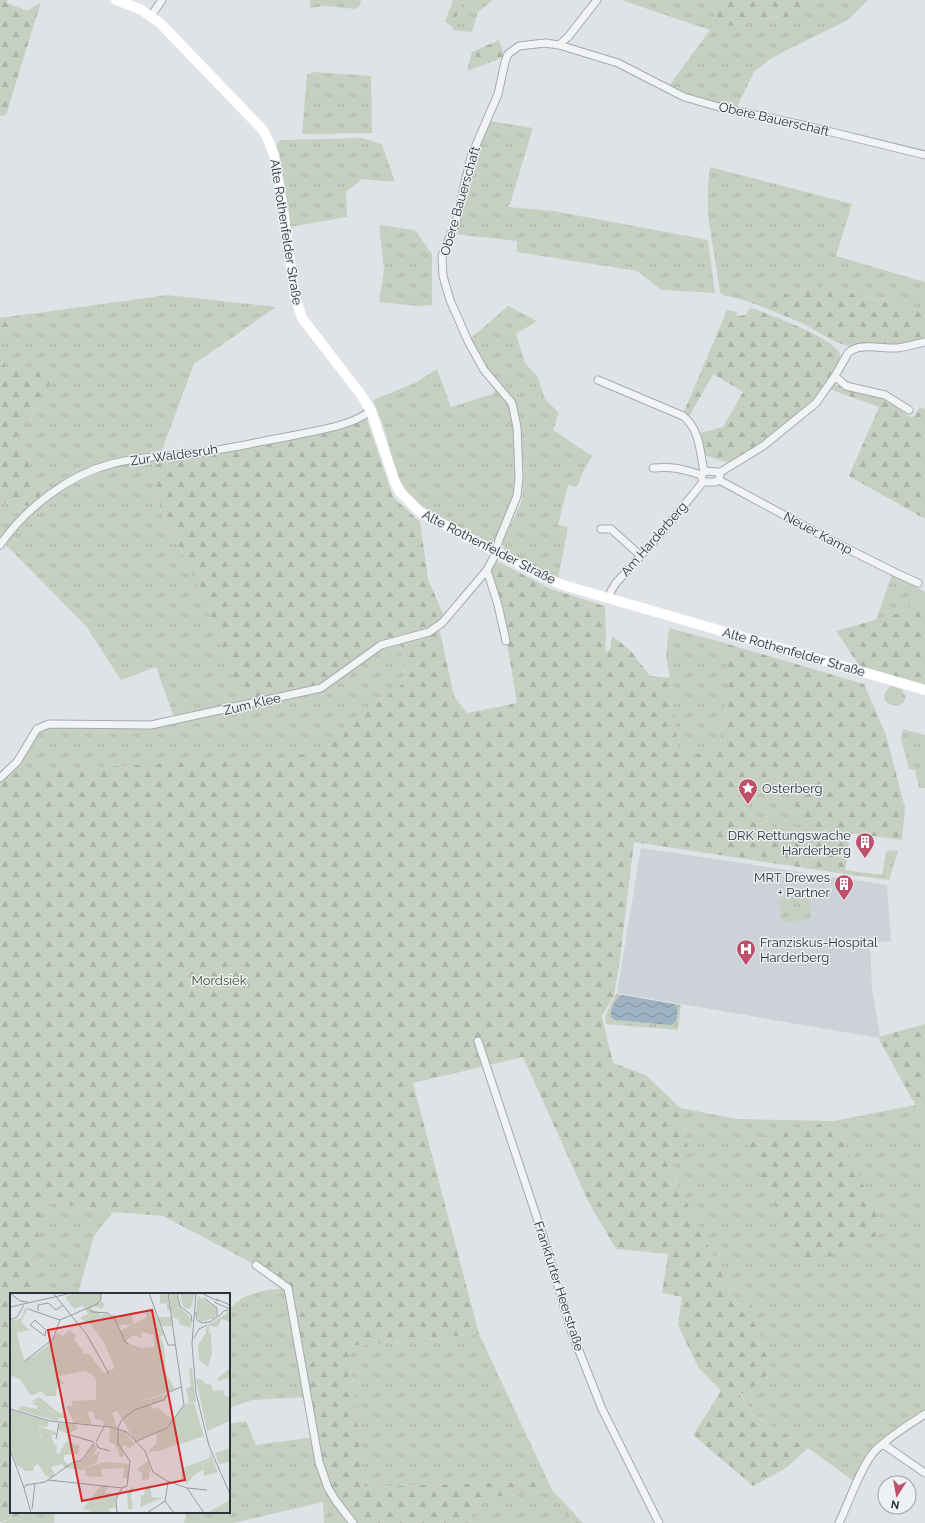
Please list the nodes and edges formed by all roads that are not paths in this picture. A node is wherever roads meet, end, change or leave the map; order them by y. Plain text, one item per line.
1 (116, 0) edge
2 (162, 0) edge
3 (597, 0) edge
4 (151, 16) junction
5 (559, 45) junction
6 (925, 155) edge
7 (925, 342) edge
8 (835, 376) junction
9 (598, 380) dead end
10 (910, 410) dead end
11 (371, 411) junction
12 (653, 468) dead end
13 (703, 476) junction
14 (719, 477) junction
15 (601, 529) dead end
16 (0, 545) edge
17 (496, 552) junction
18 (641, 556) junction
19 (487, 570) junction
20 (918, 583) dead end
21 (609, 599) junction
22 (506, 641) dead end
23 (925, 690) edge
24 (0, 778) edge
25 (478, 1042) dead end
26 (256, 1265) dead end
27 (925, 1414) edge
28 (884, 1444) junction
29 (925, 1473) edge
30 (354, 1523) edge
31 (659, 1523) edge
32 (839, 1523) edge

1 - 4 street, Alte Rothenfelder Straße
2 - 4 street
3 - 5 street
4 - 11 street, Alte Rothenfelder Straße
5 - 6 street, Obere Bauerschaft
5 - 17 street, Obere Bauerschaft
7 - 8 street
8 - 10 street
8 - 14 street
9 - 13 street
11 - 16 street, Zur Waldesruh
11 - 17 street, Alte Rothenfelder Straße
12 - 13 street
13 - 14 street
13 - 14 street
13 - 18 street, Am Harderberg
14 - 20 street, Neuer Kamp
15 - 18 street
17 - 19 street, Zum Klee
17 - 21 street, Alte Rothenfelder Straße
18 - 21 street, Am Harderberg
19 - 22 street
19 - 24 street, Zum Klee
21 - 23 street, Alte Rothenfelder Straße
25 - 31 street, Frankfurter Heerstraße
26 - 30 street
27 - 28 street
28 - 29 street
28 - 32 street

